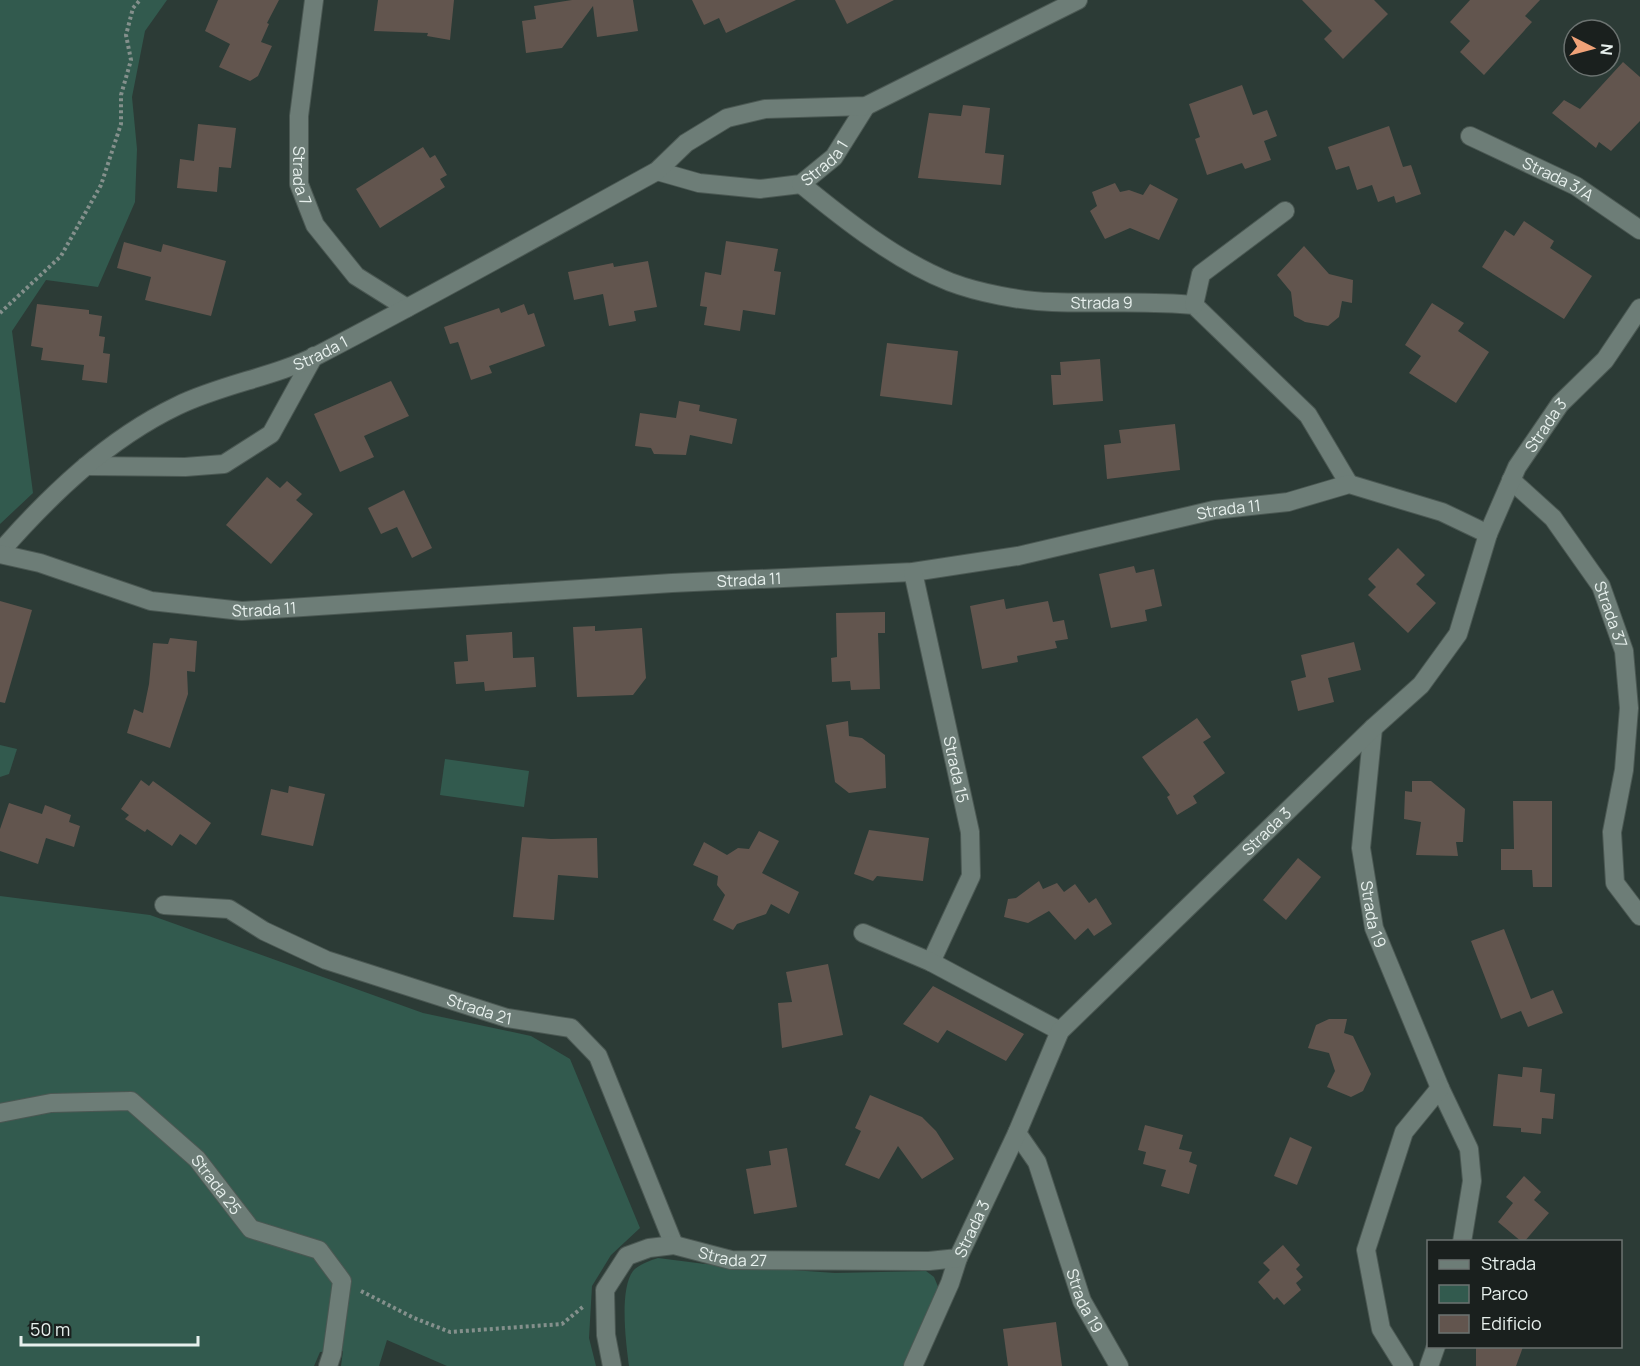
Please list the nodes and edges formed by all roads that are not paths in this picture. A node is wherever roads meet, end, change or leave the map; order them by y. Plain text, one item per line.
1 (314, 0) edge
2 (1078, 0) edge
3 (866, 106) junction
4 (1470, 136) dead end
5 (657, 171) junction
6 (801, 184) junction
7 (1285, 211) dead end
8 (1640, 230) edge
9 (1194, 305) junction
10 (407, 308) junction
11 (1640, 308) edge
12 (314, 356) junction
13 (86, 466) junction
14 (1511, 480) junction
15 (1349, 484) junction
16 (1488, 534) junction
17 (0, 553) edge
18 (913, 572) junction
19 (1373, 728) junction
20 (164, 905) dead end
21 (1640, 916) edge
22 (863, 933) dead end
23 (931, 962) junction
24 (1060, 1031) junction
25 (1440, 1088) junction
26 (0, 1113) edge
27 (1017, 1133) junction
28 (1462, 1240) edge
29 (674, 1245) junction
30 (958, 1258) junction
31 (1436, 1348) edge
32 (328, 1366) edge
33 (612, 1366) edge
34 (913, 1366) edge
35 (1119, 1366) edge
36 (1404, 1366) edge
37 (1429, 1366) edge

1 - 10 street, Strada 7
2 - 3 street, Strada 1
3 - 5 street, Strada 1
3 - 6 street, Strada 1
4 - 8 street, Strada 3/A
5 - 6 street, Strada 1
5 - 10 street, Strada 1
6 - 9 street, Strada 9
7 - 9 street
9 - 15 street
10 - 12 street, Strada 1
11 - 14 street, Strada 3
12 - 13 street, Strada 1
12 - 13 street
13 - 17 street, Strada 1
14 - 16 street, Strada 3
14 - 21 street, Strada 37
15 - 16 street
15 - 18 street, Strada 11
16 - 19 street, Strada 3
17 - 18 street, Strada 11
18 - 23 street, Strada 15
19 - 24 street, Strada 3
19 - 25 street, Strada 19
20 - 29 street, Strada 21
22 - 23 street
23 - 24 street
24 - 27 street, Strada 3
25 - 28 street, Strada 19
25 - 36 street
26 - 32 street, Strada 25
27 - 30 street, Strada 3
27 - 35 street, Strada 19
29 - 30 street, Strada 27
29 - 33 street, Strada 27
30 - 34 street, Strada 3
31 - 37 street

